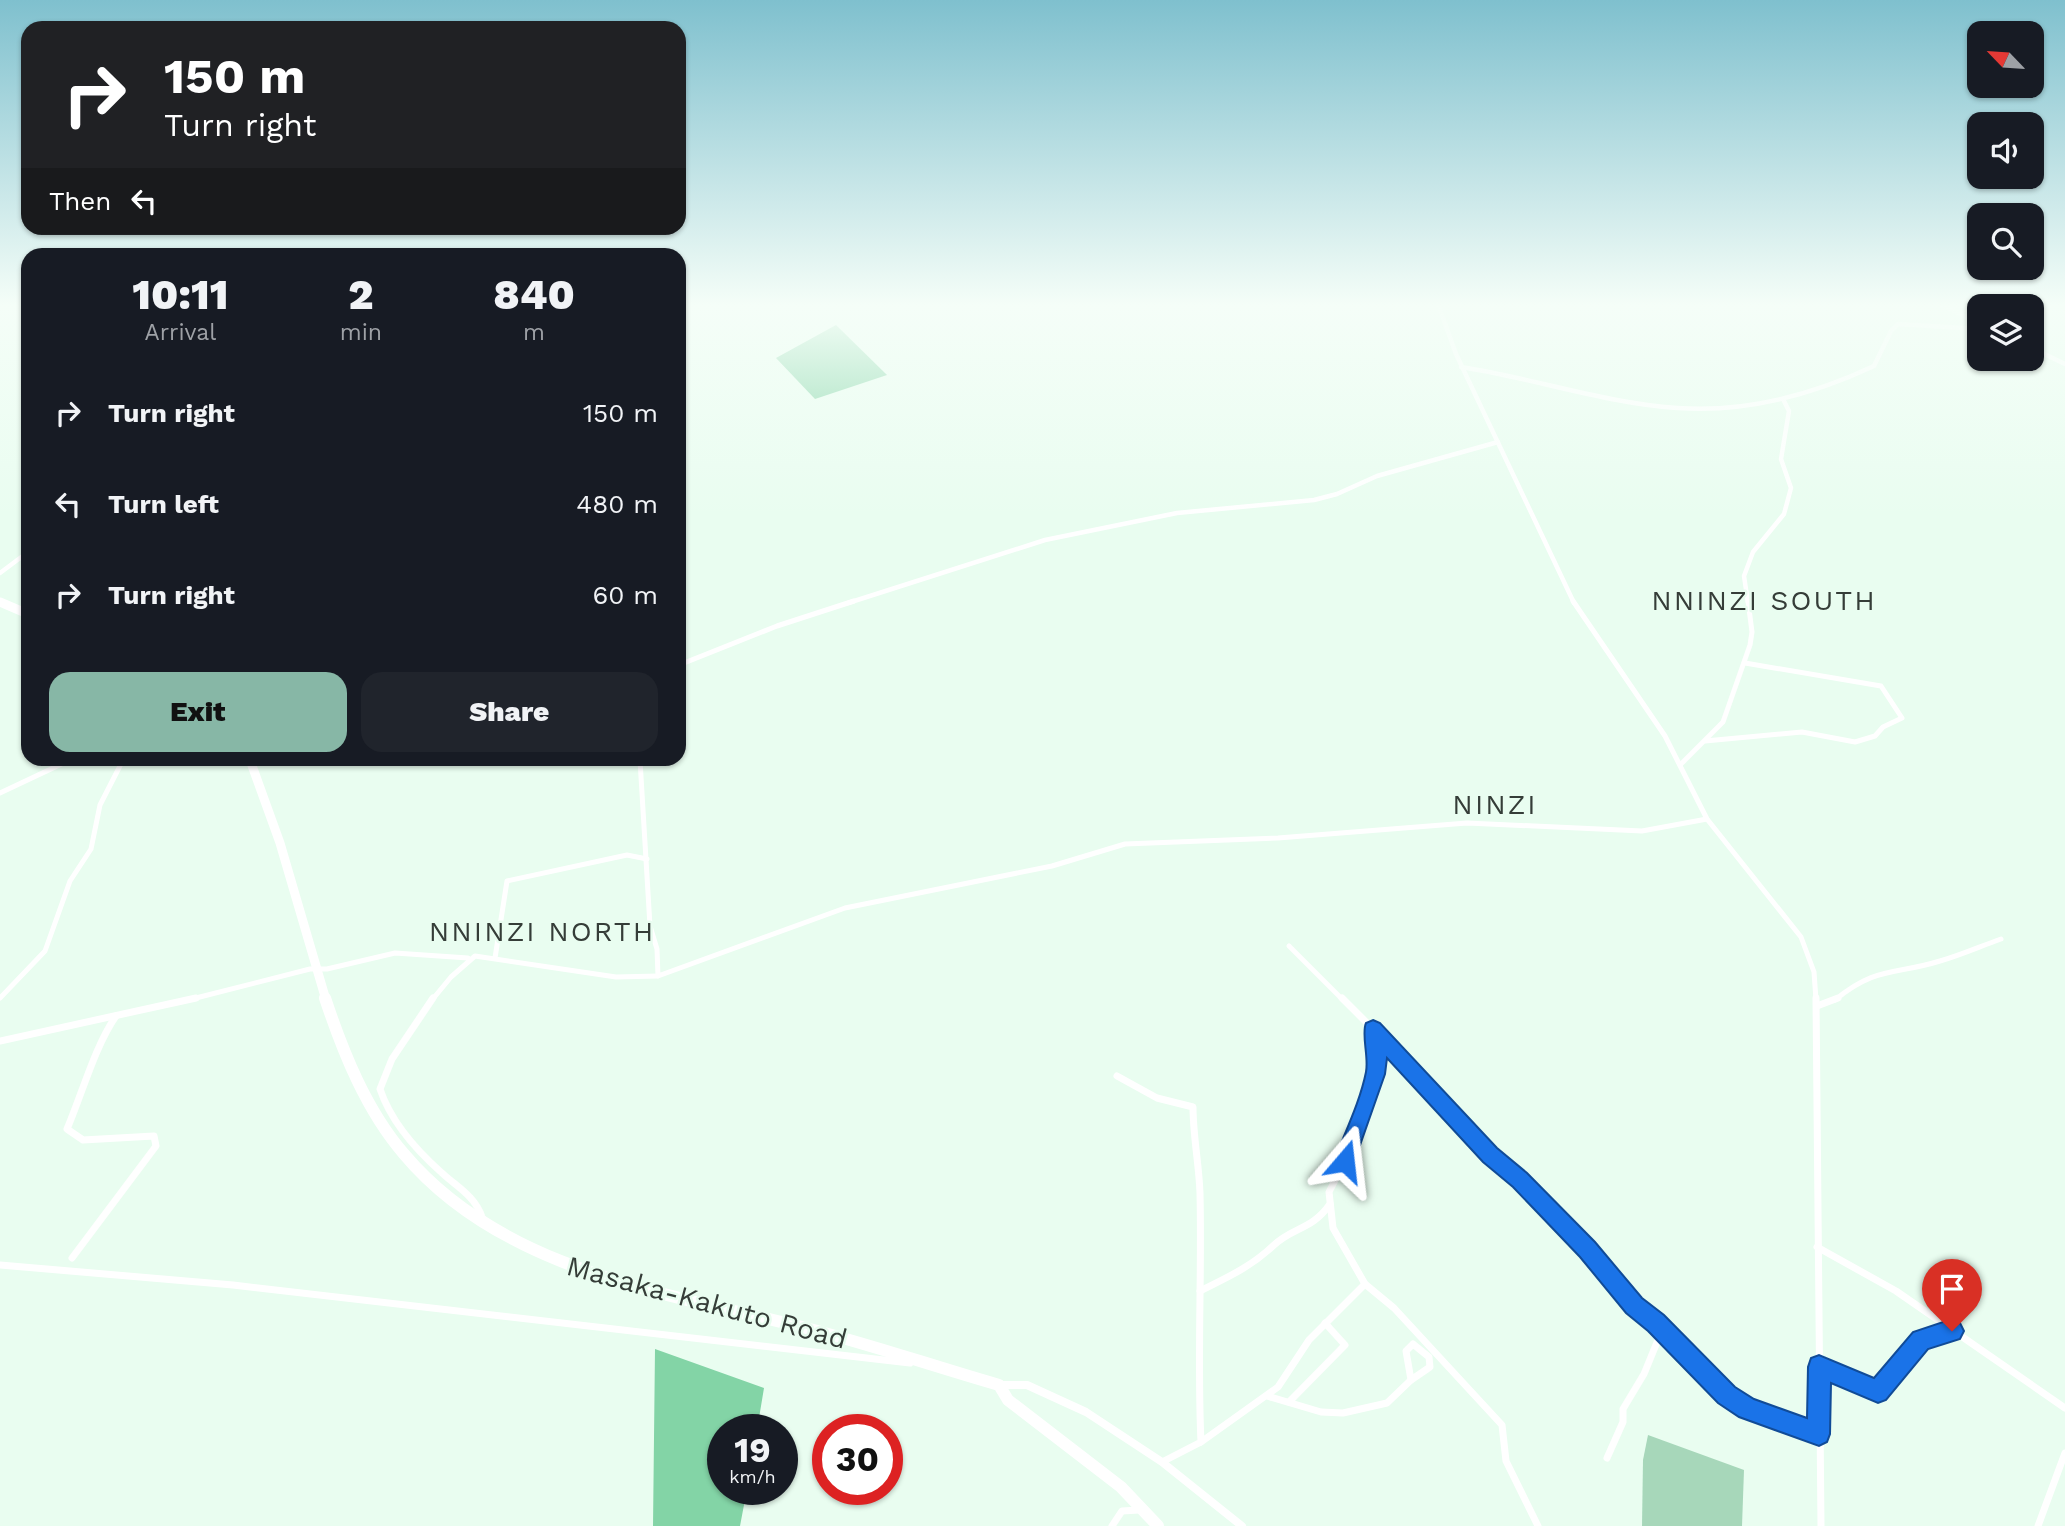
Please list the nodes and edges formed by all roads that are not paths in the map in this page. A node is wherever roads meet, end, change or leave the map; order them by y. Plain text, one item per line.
1 (1465, 375) edge
2 (1500, 375) edge
3 (1849, 375) edge
4 (1783, 399) junction
5 (1498, 442) junction
6 (21, 557) edge
7 (0, 573) edge
8 (0, 602) edge
9 (21, 611) edge
10 (686, 662) edge
11 (1745, 663) junction
12 (1705, 741) junction
13 (1681, 764) junction
14 (57, 766) edge
15 (119, 766) edge
16 (252, 766) edge
17 (640, 766) edge
18 (0, 793) edge
19 (1707, 819) junction
20 (647, 859) junction
21 (2001, 939) dead end
22 (1289, 946) dead end
23 (468, 958) junction
24 (495, 958) junction
25 (317, 969) junction
26 (658, 976) junction
27 (0, 998) edge
28 (1817, 1006) junction
29 (116, 1015) junction
30 (1373, 1029) junction
31 (0, 1041) edge
32 (1117, 1076) dead end
33 (1330, 1204) junction
34 (485, 1223) junction
35 (1817, 1247) junction
36 (72, 1258) dead end
37 (0, 1265) edge
38 (1365, 1284) junction
39 (1200, 1291) junction
40 (1325, 1323) junction
41 (1662, 1330) junction
42 (1952, 1331) junction
43 (930, 1366) junction
44 (1819, 1367) junction
45 (1410, 1380) dead end
46 (999, 1385) junction
47 (1266, 1396) junction
48 (1289, 1402) junction
49 (2065, 1408) edge
50 (1819, 1434) junction
51 (1201, 1442) junction
52 (2065, 1453) edge
53 (1606, 1458) dead end
54 (1162, 1462) junction
55 (1143, 1510) junction
56 (1112, 1526) edge
57 (1158, 1526) edge
58 (1242, 1526) edge
59 (1538, 1526) edge
60 (1821, 1526) edge
61 (2038, 1526) edge

1 - 5 street
2 - 4 street
3 - 4 street
4 - 11 street
5 - 10 street
5 - 13 street
6 - 7 street
8 - 9 highway
11 - 12 street
11 - 12 street
12 - 13 street
13 - 19 street
14 - 18 street
15 - 27 street
16 - 25 highway, Masaka-Kakuto Road
17 - 20 street
19 - 26 street
19 - 28 street
20 - 24 street
20 - 26 street
21 - 28 street
22 - 30 street
23 - 24 street
23 - 25 street
23 - 34 street
24 - 26 street
25 - 29 street
25 - 34 highway, Masaka-Kakuto Road
28 - 35 street
29 - 31 street
29 - 36 street
30 - 33 street
30 - 41 street
32 - 39 street
33 - 38 street
33 - 39 street
34 - 43 highway, Masaka-Kakuto Road
35 - 42 street
35 - 44 street
37 - 43 street
38 - 40 street
38 - 59 street
39 - 51 street
40 - 47 street
40 - 48 street
41 - 50 street
41 - 53 street
42 - 44 street
42 - 49 street
43 - 46 highway, Masaka-Kakuto Road
44 - 50 street
45 - 48 street
46 - 54 street
46 - 55 highway
47 - 48 street
47 - 51 street
50 - 60 street
51 - 54 street
52 - 61 street
54 - 58 street
55 - 56 street
55 - 57 highway

